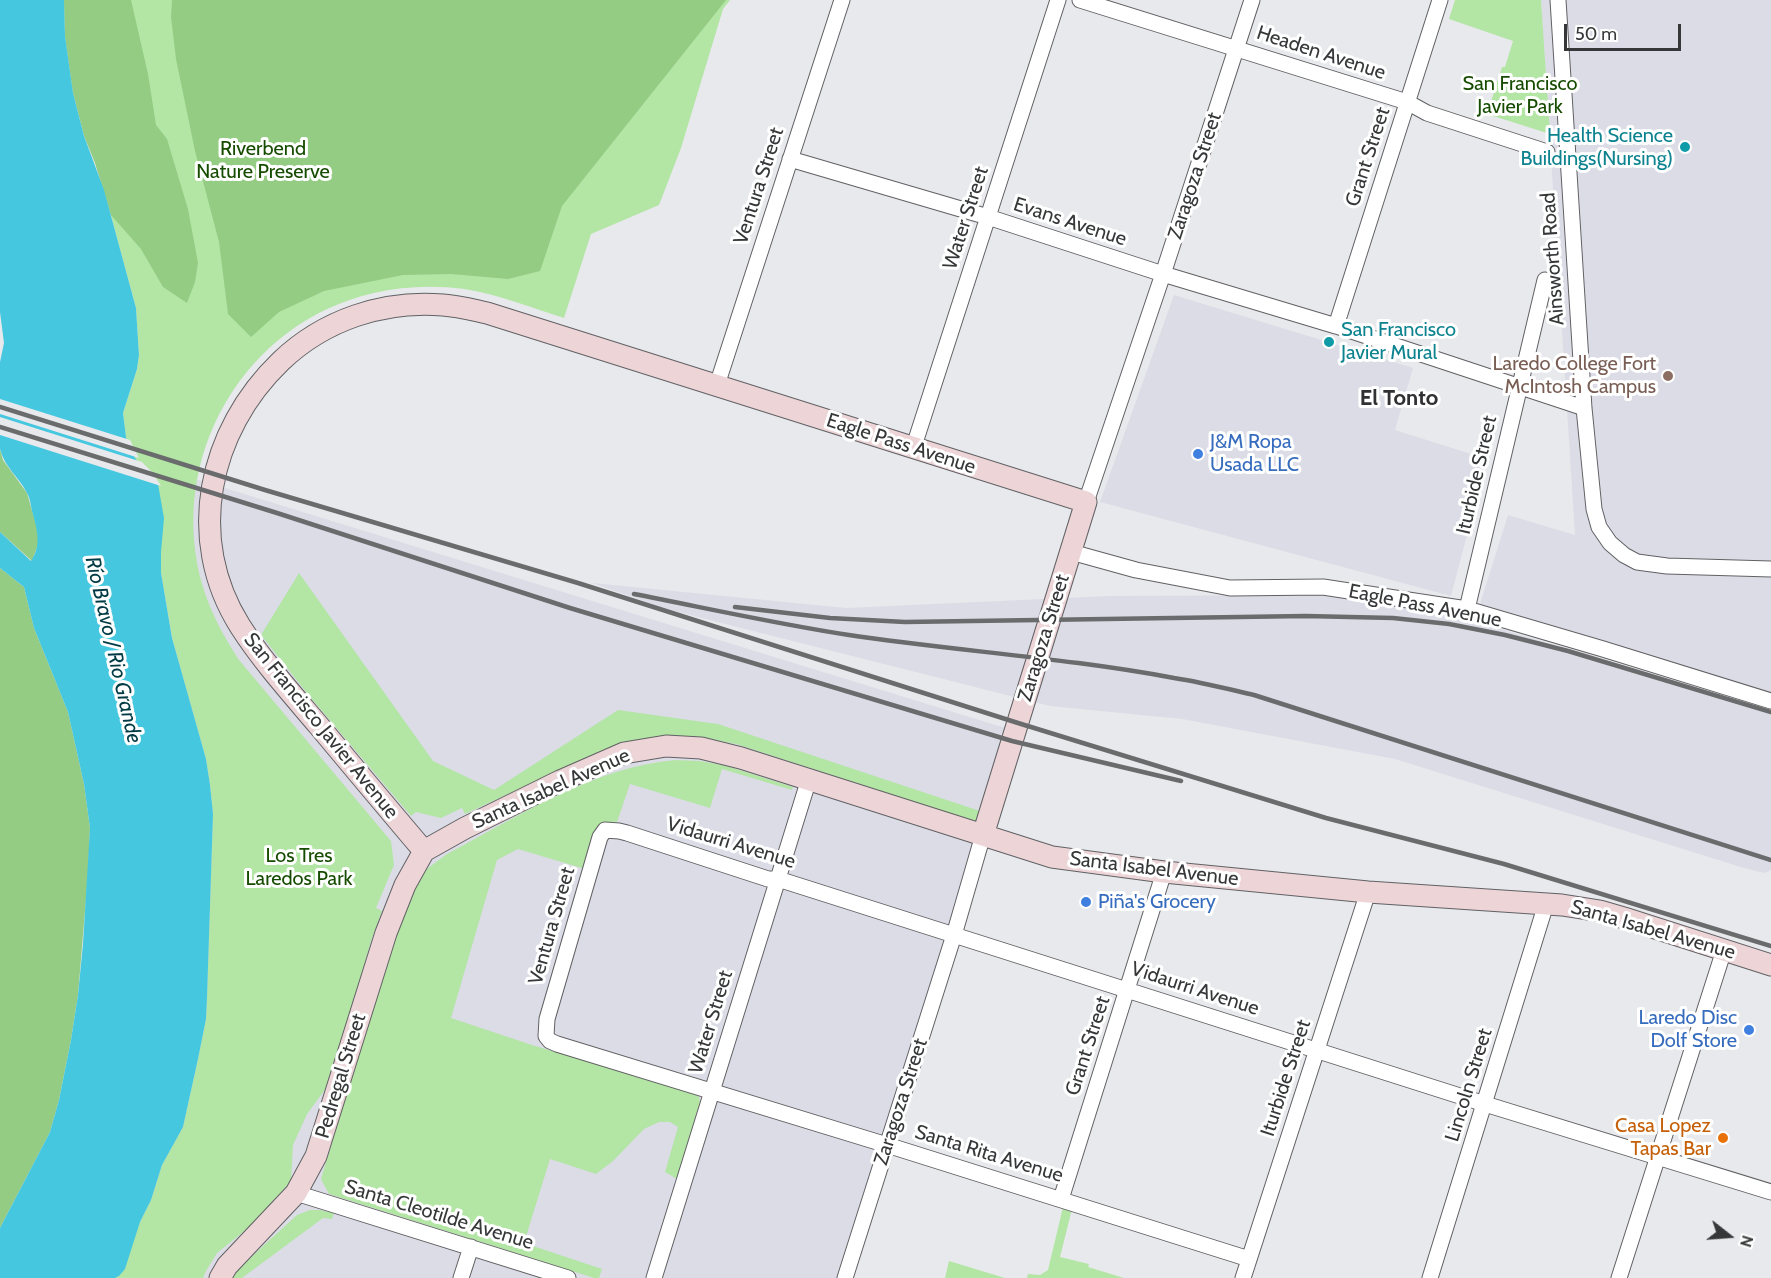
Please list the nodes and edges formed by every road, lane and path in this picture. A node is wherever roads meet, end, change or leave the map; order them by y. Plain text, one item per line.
1 (842, 0) edge
2 (1058, 0) edge
3 (1080, 0) edge
4 (1252, 0) edge
5 (1440, 0) edge
6 (1558, 0) edge
7 (1236, 48) junction
8 (1407, 102) junction
9 (1547, 152) dead end
10 (790, 159) junction
11 (988, 218) junction
12 (1163, 274) junction
13 (1545, 280) dead end
14 (1336, 326) junction
15 (717, 385) junction
16 (1519, 385) junction
17 (1584, 408) junction
18 (914, 449) junction
19 (1086, 502) junction
20 (1071, 552) junction
21 (1771, 569) edge
22 (1467, 609) junction
23 (1771, 701) edge
24 (809, 779) junction
25 (605, 830) joint
26 (983, 835) junction
27 (424, 851) junction
28 (1164, 872) junction
29 (778, 879) junction
30 (1368, 892) junction
31 (1546, 904) junction
32 (954, 935) junction
33 (1724, 950) junction
34 (1771, 965) edge
35 (1128, 990) junction
36 (546, 1036) joint
37 (1317, 1050) junction
38 (712, 1091) junction
39 (1485, 1104) junction
40 (887, 1144) junction
41 (1658, 1157) junction
42 (1771, 1192) edge
43 (296, 1193) junction
44 (1061, 1199) junction
45 (471, 1247) junction
46 (1249, 1260) junction
47 (220, 1278) edge
48 (461, 1278) edge
49 (568, 1278) edge
50 (654, 1278) edge
51 (845, 1278) edge
52 (1243, 1278) edge
53 (1430, 1278) edge
54 (1619, 1278) edge

1 - 10 street, Ventura Street
2 - 11 street, Water Street
3 - 7 street, Headen Avenue
4 - 7 street, Zaragoza Street
5 - 8 street, Grant Street
6 - 17 street, Ainsworth Road
7 - 8 street, Headen Avenue
7 - 12 street, Zaragoza Street
8 - 9 street, Headen Avenue
8 - 14 street, Grant Street
10 - 11 street, Evans Avenue
10 - 15 street, Ventura Street
11 - 12 street, Evans Avenue
11 - 18 street, Water Street
12 - 14 street, Evans Avenue
12 - 19 street, Zaragoza Street
13 - 16 street, Iturbide Street
14 - 16 street, Evans Avenue
15 - 18 main road, Eagle Pass Avenue
15 - 27 main road, San Francisco Javier Avenue
16 - 17 street, Evans Avenue
16 - 22 street, Iturbide Street
17 - 21 street, Ainsworth Road
18 - 19 main road, Eagle Pass Avenue
19 - 20 main road, Zaragoza Street
20 - 22 street, Eagle Pass Avenue
20 - 26 main road, Zaragoza Street
22 - 23 street, Eagle Pass Avenue
24 - 26 main road, Santa Isabel Avenue
24 - 27 main road, Santa Isabel Avenue
24 - 29 street, Water Street
25 - 29 street, Vidaurri Avenue
25 - 36 street, Ventura Street
26 - 28 main road, Santa Isabel Avenue
26 - 32 street, Zaragoza Street
27 - 43 main road, Pedregal Street
28 - 30 main road, Santa Isabel Avenue
28 - 35 street, Grant Street
29 - 32 street, Vidaurri Avenue
29 - 38 street, Water Street
30 - 31 main road, Santa Isabel Avenue
30 - 37 street, Iturbide Street
31 - 33 main road, Santa Isabel Avenue
31 - 39 street, Lincoln Street
32 - 35 street, Vidaurri Avenue
32 - 40 street, Zaragoza Street
33 - 34 main road, Santa Isabel Avenue
33 - 41 street
35 - 37 street, Vidaurri Avenue
35 - 44 street, Grant Street
36 - 38 street, Santa Rita Avenue
37 - 39 street, Vidaurri Avenue
37 - 46 street, Iturbide Street
38 - 40 street, Santa Rita Avenue
38 - 50 street, Water Street
39 - 41 street, Vidaurri Avenue
39 - 53 street, Lincoln Street
40 - 44 street, Santa Rita Avenue
40 - 51 street, Zaragoza Street
41 - 42 street, Vidaurri Avenue
41 - 54 street
43 - 45 street, Santa Cleotilde Avenue
43 - 47 main road, Pedregal Street
44 - 46 street, Santa Rita Avenue
45 - 48 street
45 - 49 street, Santa Cleotilde Avenue
46 - 52 street, Iturbide Street

